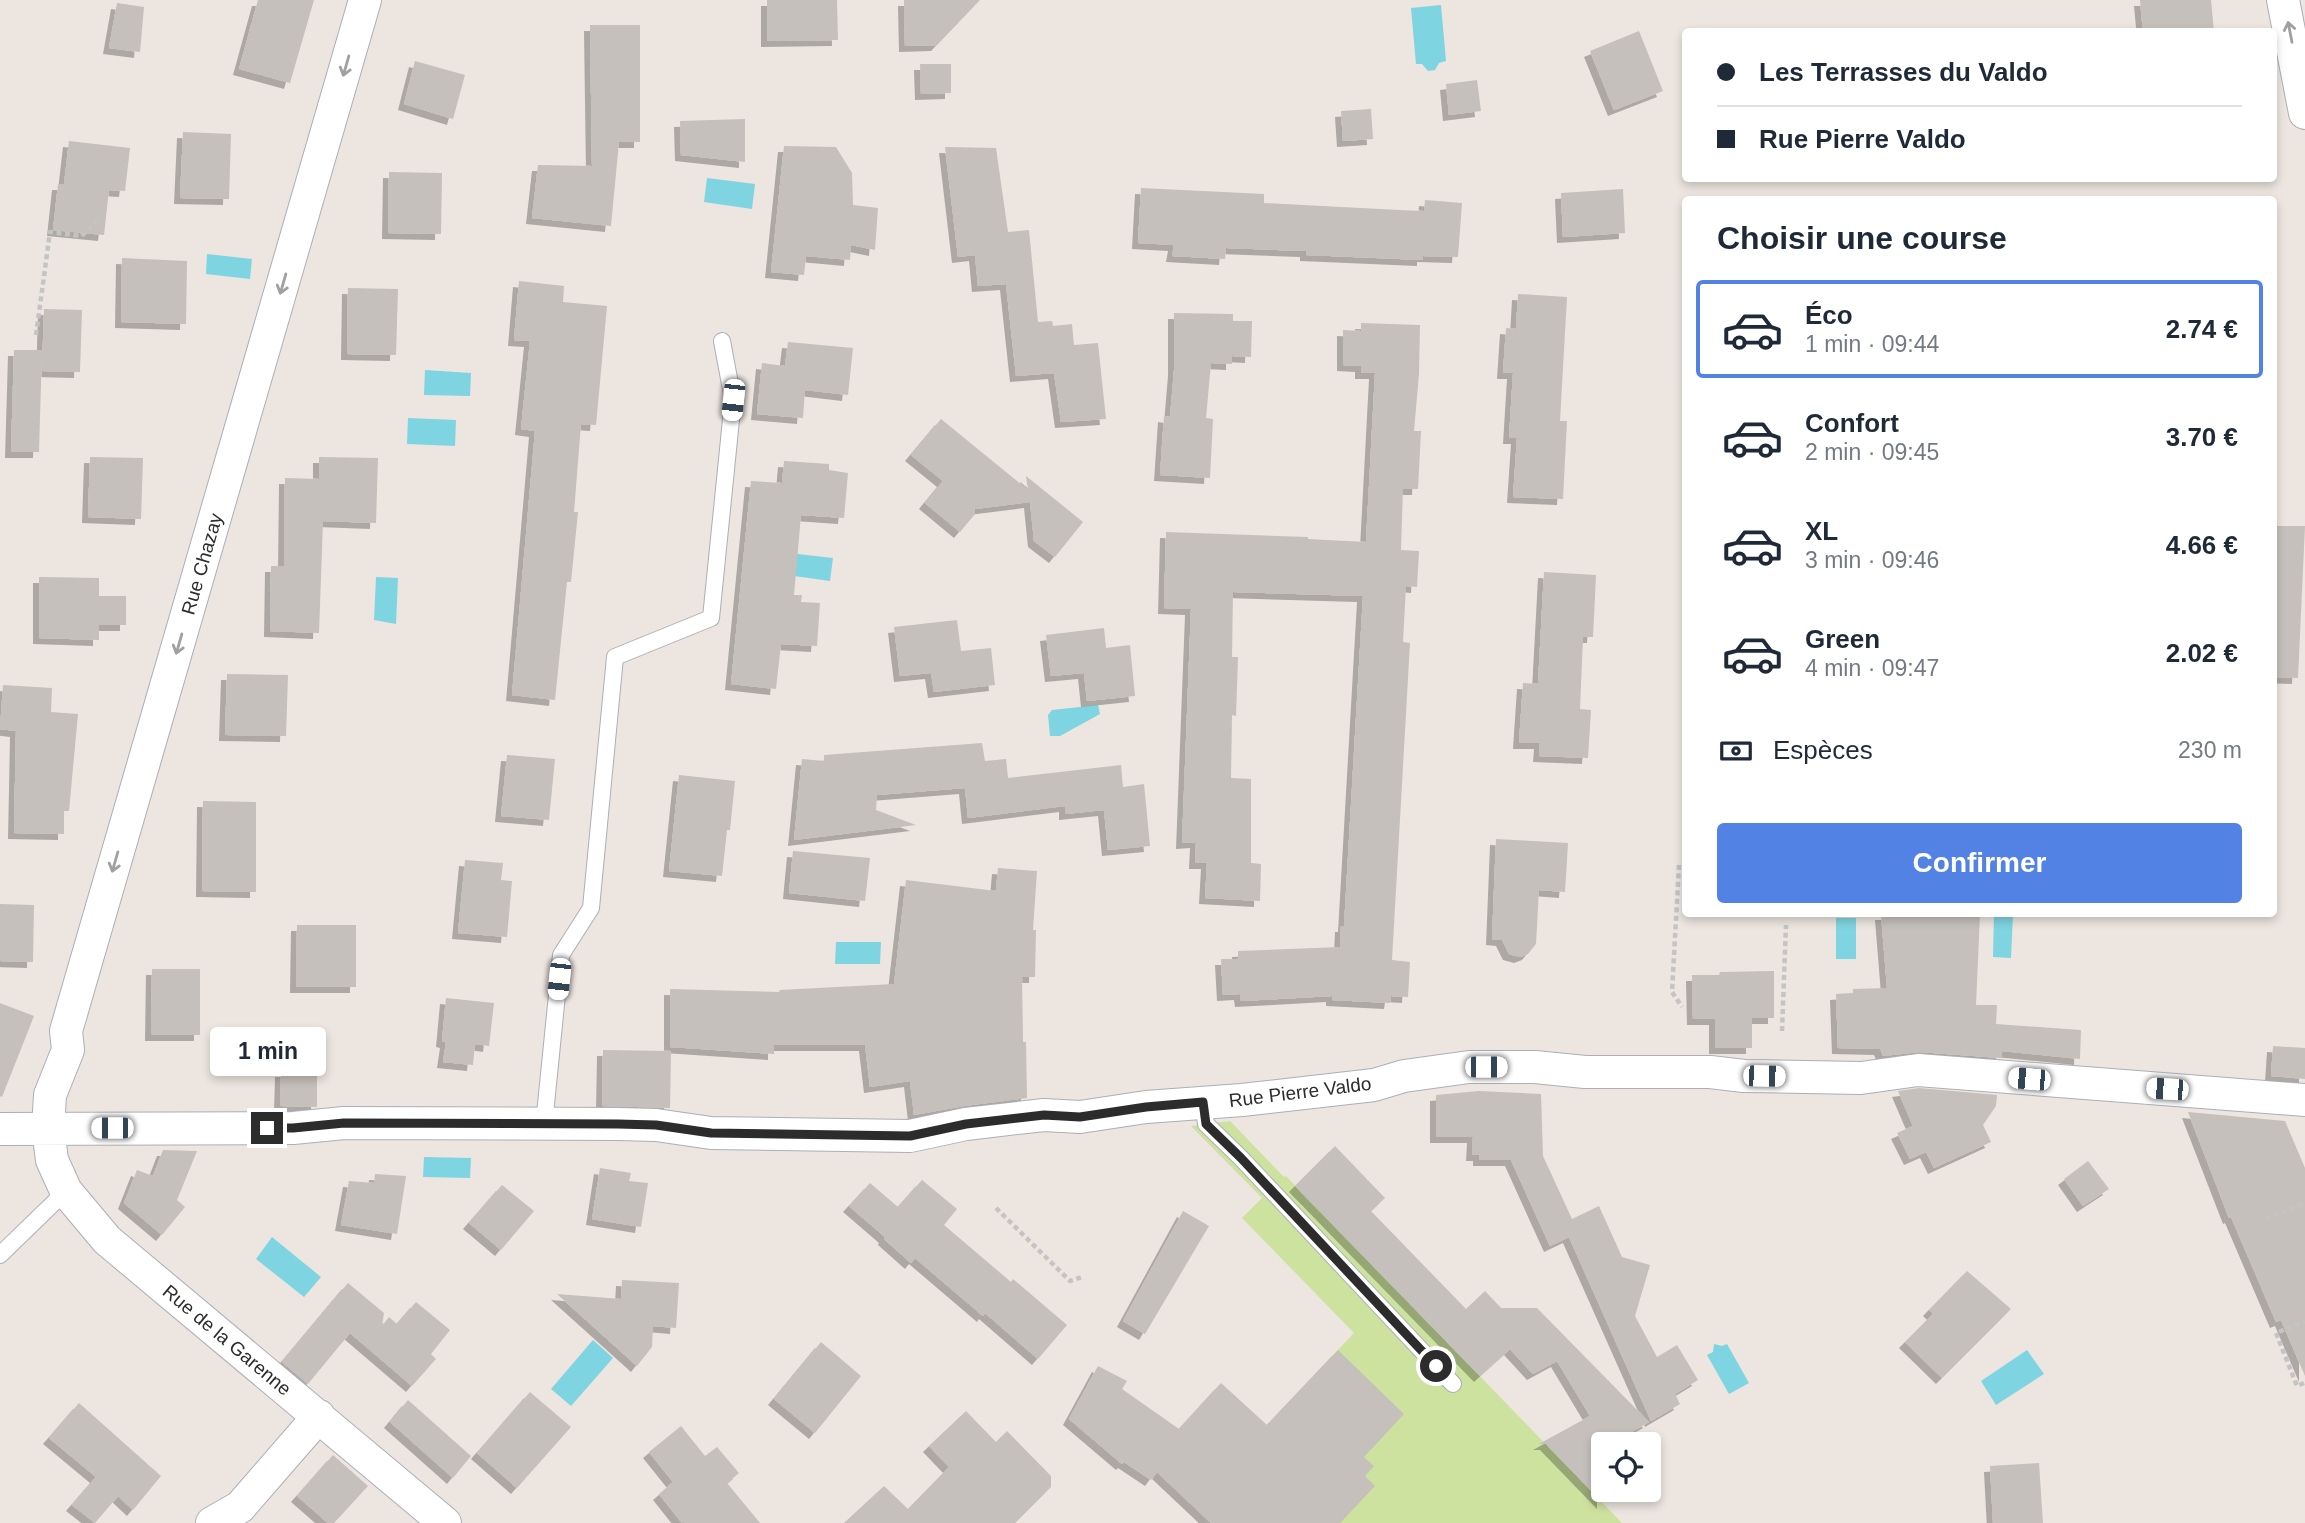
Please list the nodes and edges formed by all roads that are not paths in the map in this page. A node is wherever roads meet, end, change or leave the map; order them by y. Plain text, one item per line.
1 (365, 0) edge
2 (2283, 0) edge
3 (2305, 113) edge
4 (722, 341) dead end
5 (2305, 1100) edge
6 (1203, 1102) junction
7 (544, 1124) junction
8 (0, 1129) edge
9 (48, 1129) junction
10 (65, 1191) junction
11 (0, 1255) edge
12 (1453, 1384) dead end
13 (319, 1416) junction
14 (212, 1523) edge
15 (445, 1523) edge

1 -> 9 street, Rue Chazay
3 -> 2 street
4 - 7 lane
5 - 6 street, Rue Pierre Valdo
6 - 7 street, Rue Pierre Valdo
6 - 12 lane
7 - 9 street, Rue Pierre Valdo
8 - 9 street, Rue Pierre Valdo
9 - 10 street, Rue de la Garenne
10 - 11 lane
10 - 13 street, Rue de la Garenne
13 - 14 street
13 - 15 street, Rue de la Garenne

